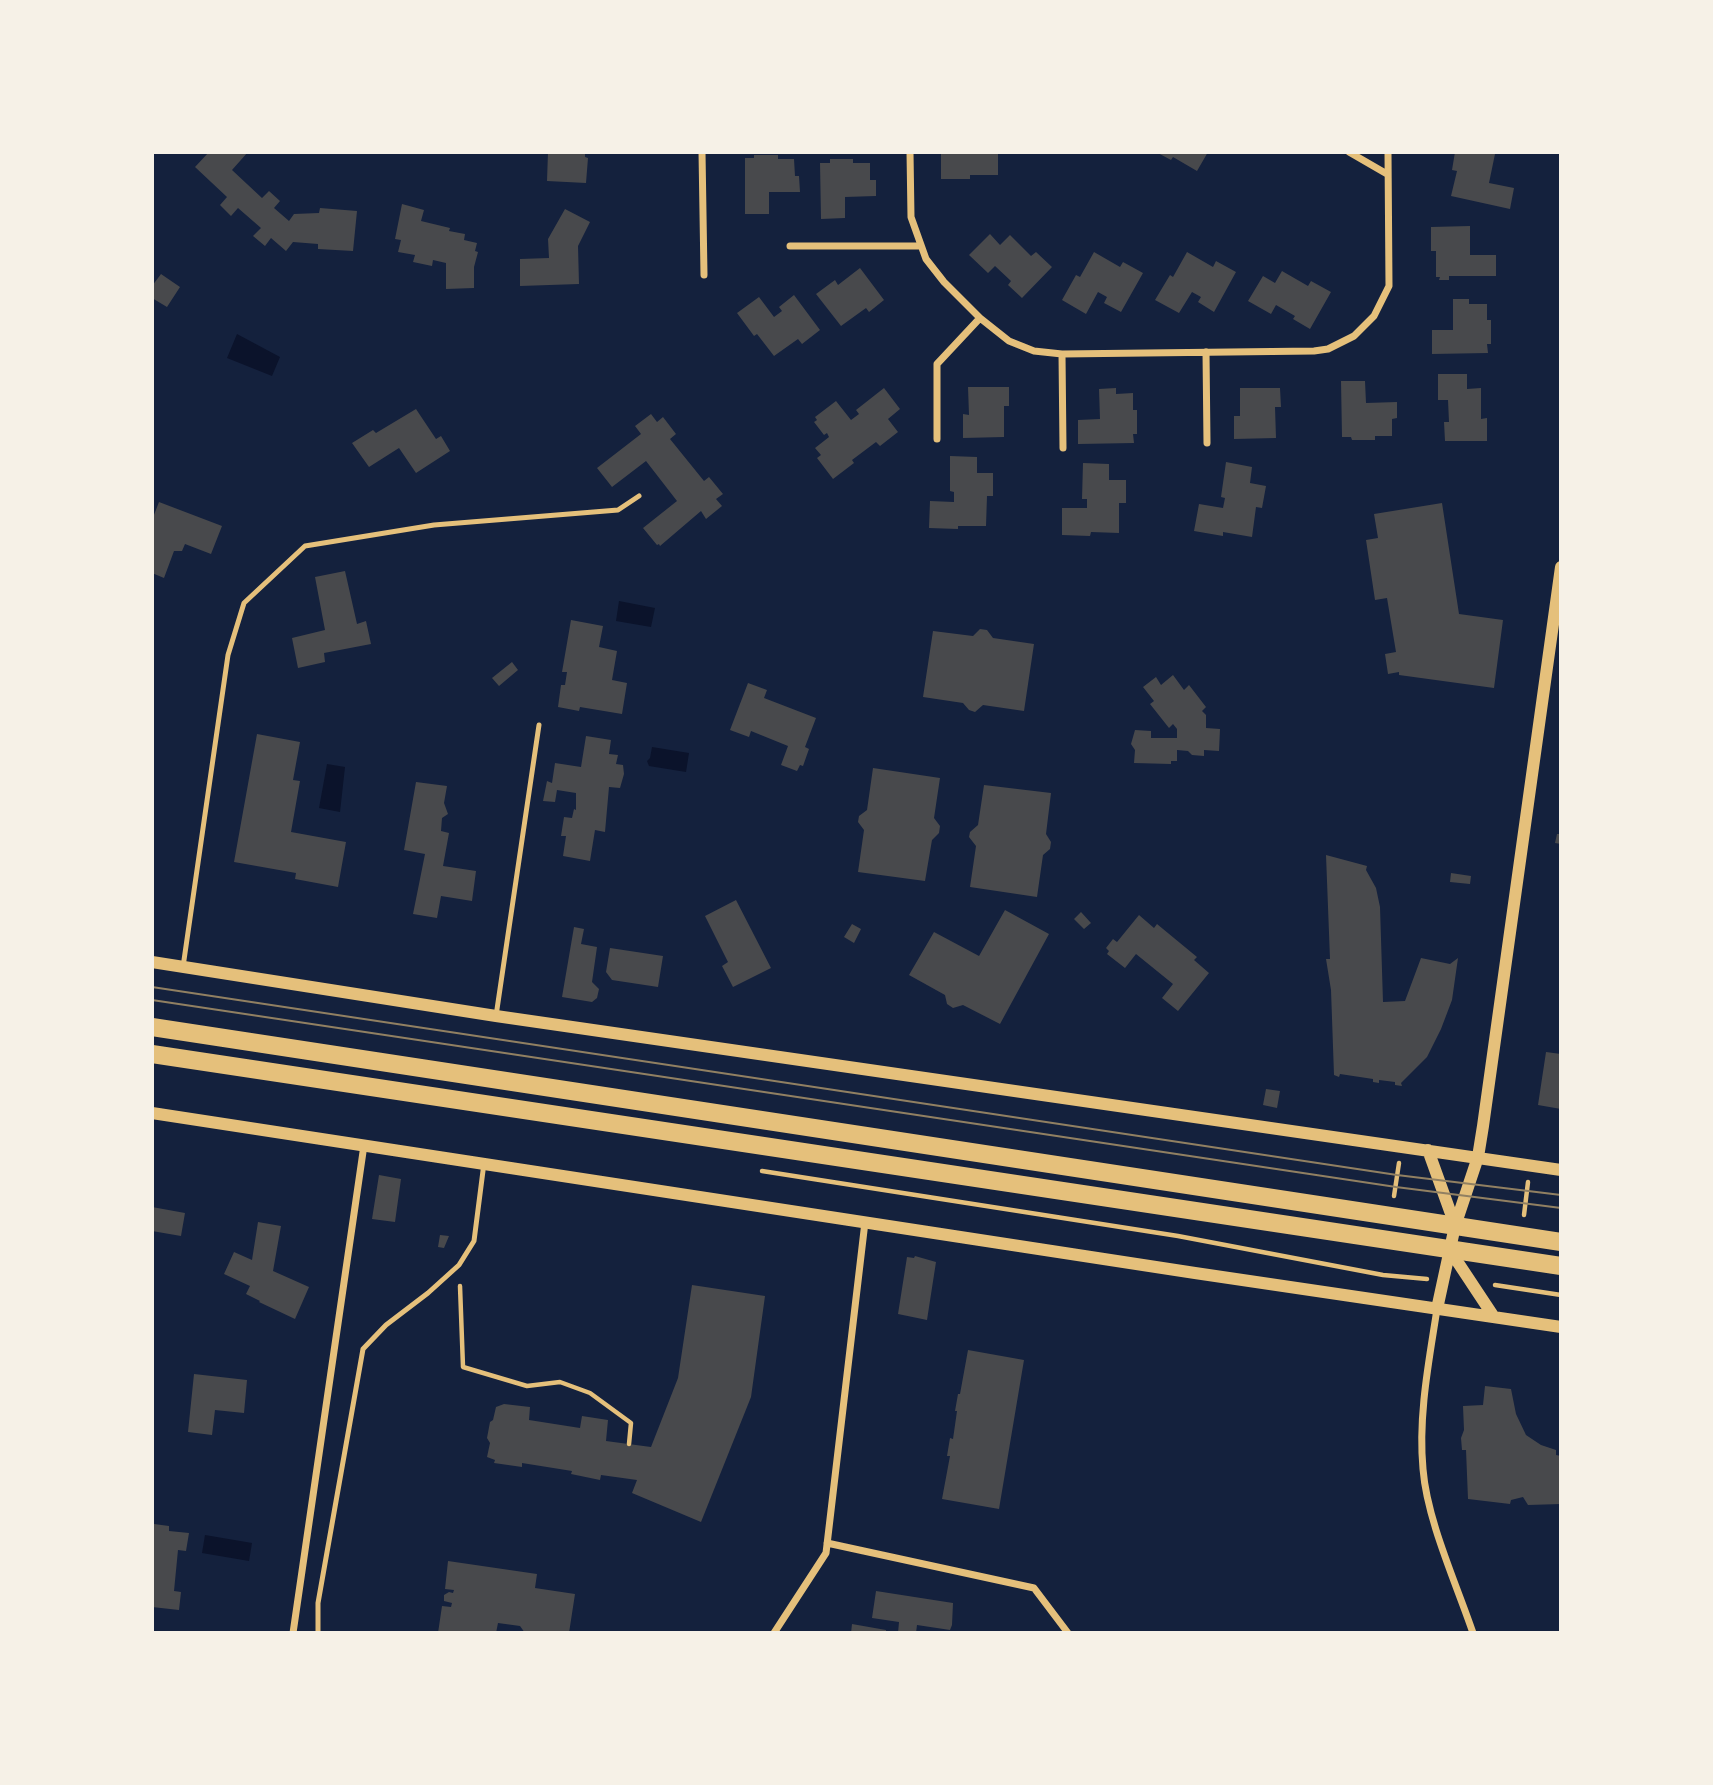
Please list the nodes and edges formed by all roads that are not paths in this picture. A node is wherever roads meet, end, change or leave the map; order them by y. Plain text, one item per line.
1 (702, 152) edge
2 (910, 152) edge
3 (1349, 152) edge
4 (1388, 152) edge
5 (1387, 174) junction
6 (790, 246) dead end
7 (919, 246) junction
8 (704, 275) dead end
9 (981, 318) junction
10 (1206, 352) junction
11 (1062, 354) junction
12 (937, 439) dead end
13 (1207, 443) dead end
14 (1063, 448) dead end
15 (639, 496) dead end
16 (1561, 567) edge
17 (539, 725) dead end
18 (152, 962) edge
19 (183, 967) junction
20 (496, 1016) junction
21 (152, 1027) edge
22 (152, 1054) edge
23 (152, 1113) edge
24 (364, 1145) junction
25 (1428, 1150) junction
26 (1478, 1157) junction
27 (484, 1163) junction
28 (1561, 1170) edge
29 (864, 1222) junction
30 (1455, 1226) junction
31 (1561, 1242) edge
32 (1449, 1249) junction
33 (1561, 1266) edge
34 (1437, 1309) junction
35 (1494, 1317) junction
36 (1561, 1327) edge
37 (828, 1543) junction
38 (1065, 1632) edge
39 (293, 1633) edge
40 (318, 1633) edge
41 (774, 1633) edge
42 (1473, 1633) edge

1 - 8 street
2 - 7 street
3 - 5 street
4 - 5 street
5 - 10 street
6 - 7 street
7 - 9 street
9 - 11 street
9 - 12 street
10 - 11 street
10 - 13 street
11 - 14 street
15 - 19 lane
16 - 26 street
17 - 20 lane
18 - 19 street
19 - 20 street
20 - 25 street
21 - 30 main road
22 - 32 main road
23 - 24 street
24 - 27 street
24 - 39 street
25 - 26 street
25 - 30 street
26 - 28 street
26 - 30 street
27 - 29 street
27 - 40 lane
29 - 34 street
29 - 37 street
30 - 31 main road
30 - 32 street
32 - 33 main road
32 - 34 street
32 - 35 street
34 - 35 street
34 - 42 street
35 - 36 street
37 - 38 street
37 - 41 street

